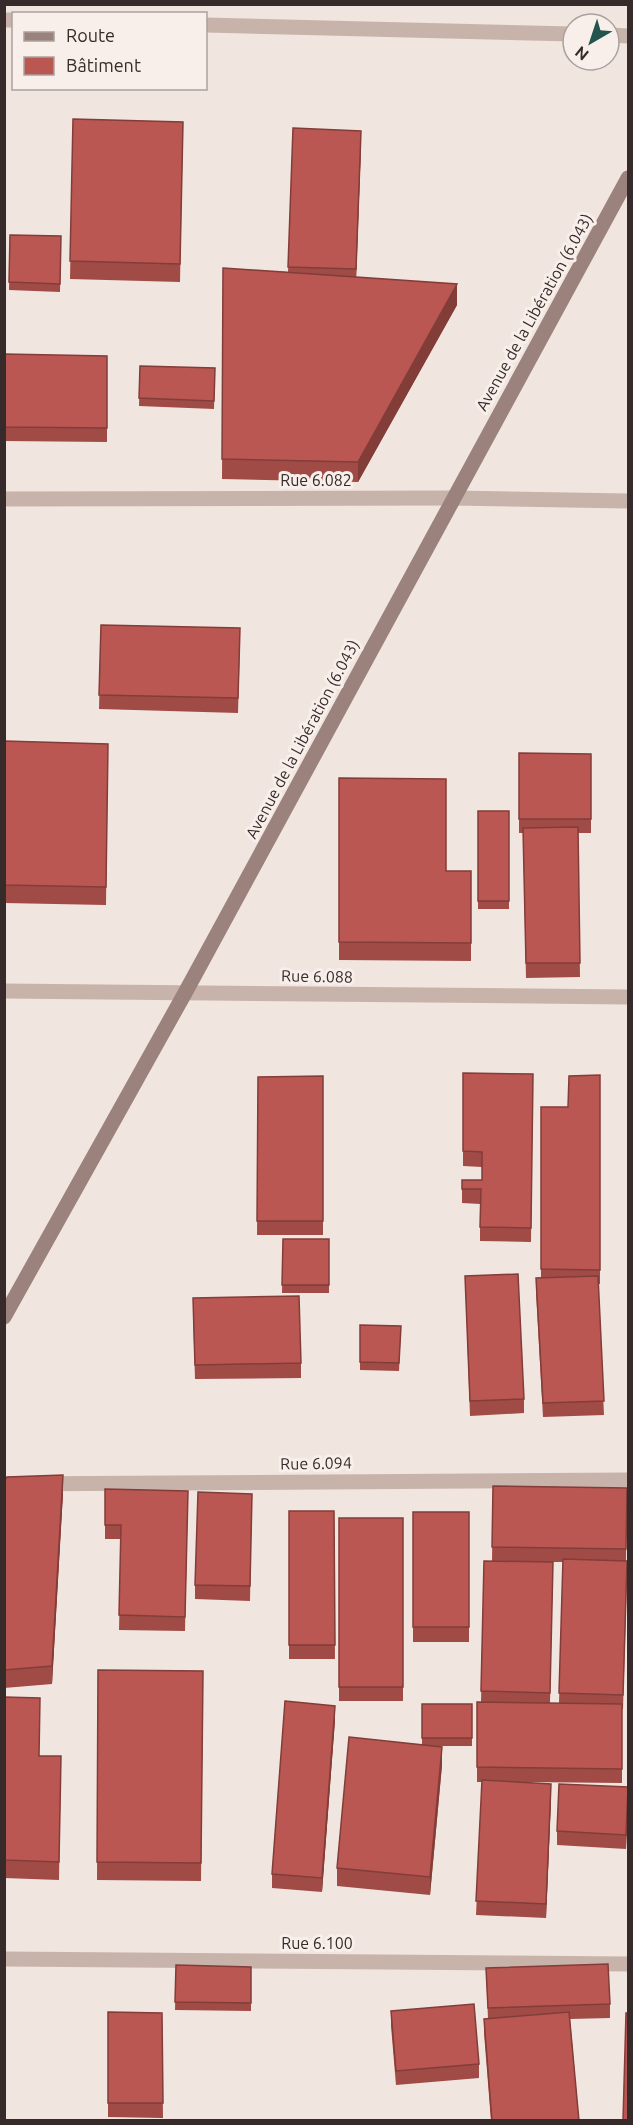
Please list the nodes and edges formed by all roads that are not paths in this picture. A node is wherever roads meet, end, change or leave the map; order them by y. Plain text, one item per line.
1 (207, 25) edge
2 (561, 34) edge
3 (628, 178) edge
4 (453, 498) junction
5 (4, 499) edge
6 (628, 501) edge
7 (4, 991) edge
8 (185, 993) junction
9 (628, 997) edge
10 (4, 1317) edge
11 (628, 1480) edge
12 (4, 1484) edge
13 (4, 1959) edge
14 (628, 1964) edge

1 - 2 street
3 - 4 main road, Avenue de la Libération (6.043)
4 - 5 street, Rue 6.082
4 - 6 street, Rue 6.082
4 - 8 main road, Avenue de la Libération (6.043)
7 - 8 street, Rue 6.088
8 - 9 street, Rue 6.088
8 - 10 main road, Avenue de la Libération (6.043)
11 - 12 street, Rue 6.094
13 - 14 street, Rue 6.100

